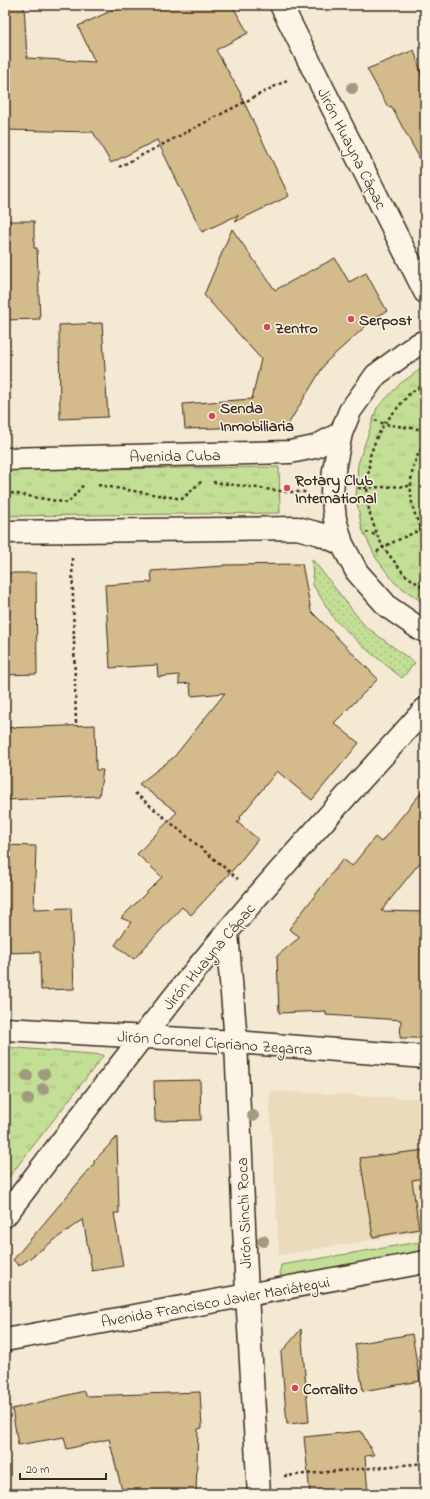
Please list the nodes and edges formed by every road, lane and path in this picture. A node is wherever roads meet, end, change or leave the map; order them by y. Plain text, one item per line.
1 (281, 5) edge
2 (312, 67) junction
3 (119, 167) dead end
4 (425, 292) edge
5 (425, 341) edge
6 (425, 384) edge
7 (350, 411) junction
8 (384, 424) junction
9 (425, 430) edge
10 (341, 433) junction
11 (425, 444) edge
12 (5, 459) edge
13 (86, 482) dead end
14 (93, 484) dead end
15 (410, 486) junction
16 (367, 487) junction
17 (5, 492) edge
18 (332, 492) junction
19 (422, 529) junction
20 (71, 531) junction
21 (5, 532) edge
22 (425, 532) edge
23 (342, 544) junction
24 (383, 547) junction
25 (357, 572) junction
26 (425, 589) edge
27 (425, 630) edge
28 (425, 709) edge
29 (76, 723) dead end
30 (135, 793) dead end
31 (258, 896) junction
32 (227, 932) junction
33 (5, 1029) edge
34 (141, 1037) junction
35 (236, 1042) junction
36 (425, 1057) edge
37 (5, 1216) edge
38 (425, 1262) edge
39 (247, 1295) junction
40 (5, 1340) edge
41 (425, 1463) edge
42 (258, 1486) edge

1 - 2 street, Jirón Huayna Cápac
2 - 3 path
2 - 4 street, Jirón Huayna Cápac
5 - 7 street
6 - 8 path
7 - 8 path
7 - 10 street
8 - 9 path
8 - 16 path
10 - 12 street, Avenida Cuba
10 - 18 street
11 - 15 path
13 - 17 path
14 - 18 path
15 - 16 path
15 - 19 path
16 - 18 path
16 - 24 path
18 - 23 street
19 - 22 path
19 - 24 path
20 - 21 street
20 - 23 street
20 - 29 path
23 - 25 street
24 - 25 path
24 - 26 path
25 - 27 street
28 - 31 street, Jirón Huayna Cápac
30 - 31 path
31 - 32 street, Jirón Huayna Cápac
32 - 34 street, Jirón Huayna Cápac
32 - 35 street, Jirón Sinchi Roca
33 - 34 street, Jirón Coronel Cipriano Zegarra
34 - 35 street, Jirón Coronel Cipriano Zegarra
34 - 37 street, Jirón Huayna Cápac
35 - 36 street, Jirón Coronel Cipriano Zegarra
35 - 39 street, Jirón Sinchi Roca
38 - 39 street, Avenida Francisco Javier Mariátegui
39 - 40 street, Avenida Francisco Javier Mariátegui
39 - 42 street, Jirón Sinchi Roca
41 - 42 path

